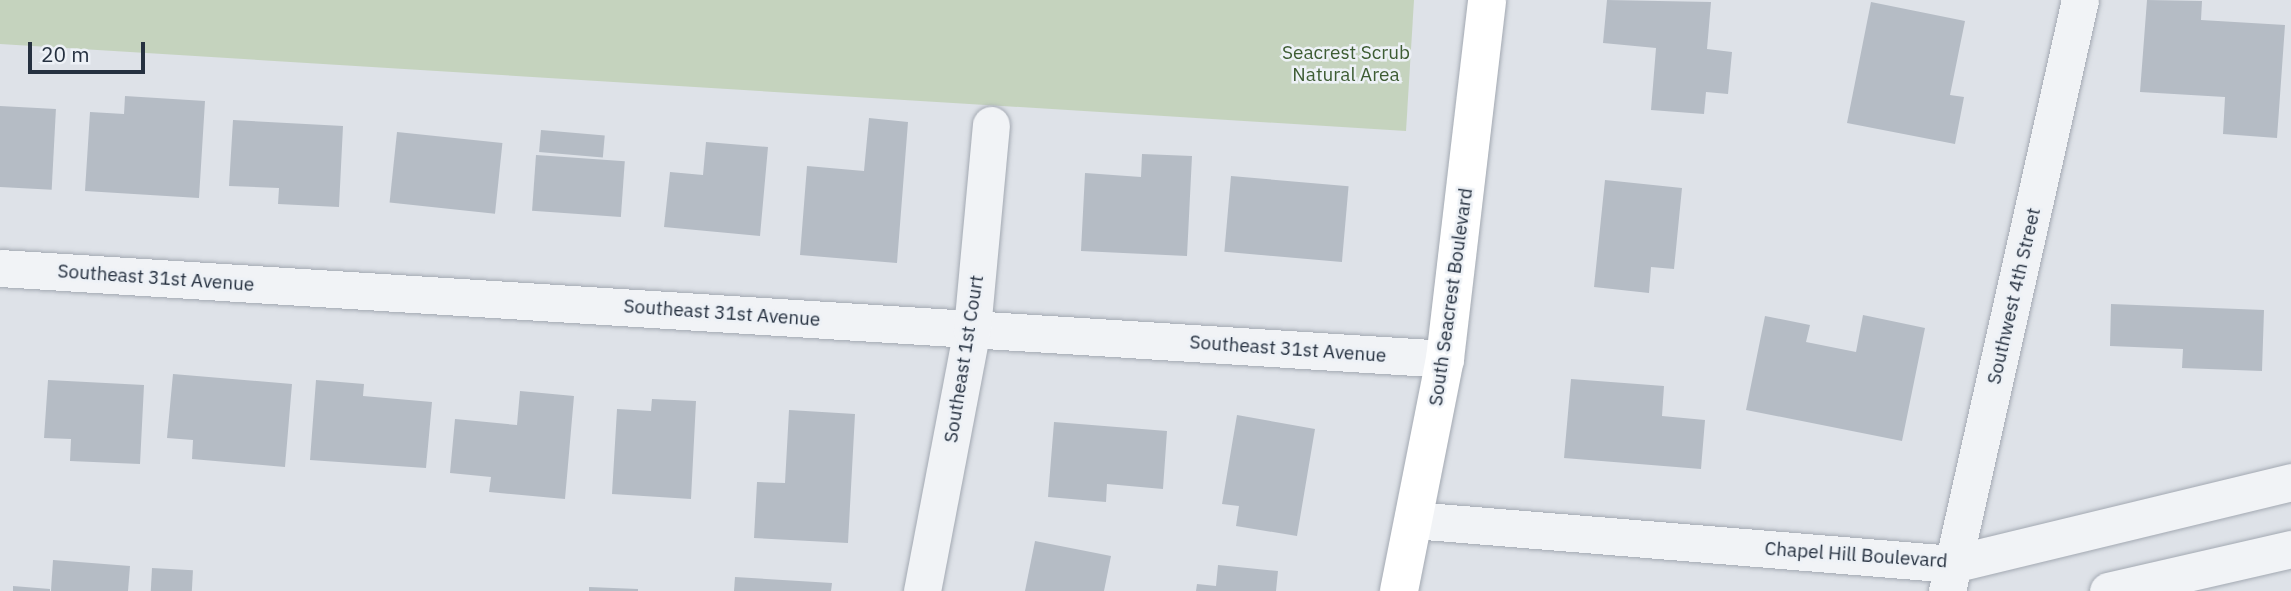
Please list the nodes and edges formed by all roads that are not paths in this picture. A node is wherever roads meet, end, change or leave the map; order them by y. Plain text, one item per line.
1 (1488, 0) edge
2 (2080, 0) edge
3 (991, 125) dead end
4 (0, 268) edge
5 (972, 329) junction
6 (1445, 359) junction
7 (2291, 482) edge
8 (1413, 520) junction
9 (2291, 549) edge
10 (1950, 578) edge
11 (922, 591) edge
12 (1399, 591) edge
13 (2109, 591) edge

1 - 6 street, South Seacrest Boulevard
2 - 10 street, Southwest 4th Street
3 - 5 street, Southeast 1st Court
4 - 5 street, Southeast 31st Avenue
5 - 6 street, Southeast 31st Avenue
5 - 11 street, Southeast 1st Court
6 - 8 street, South Seacrest Boulevard
7 - 10 street, Chapel Hill Boulevard
8 - 10 street, Chapel Hill Boulevard
8 - 12 street, South Seacrest Boulevard
9 - 13 street

